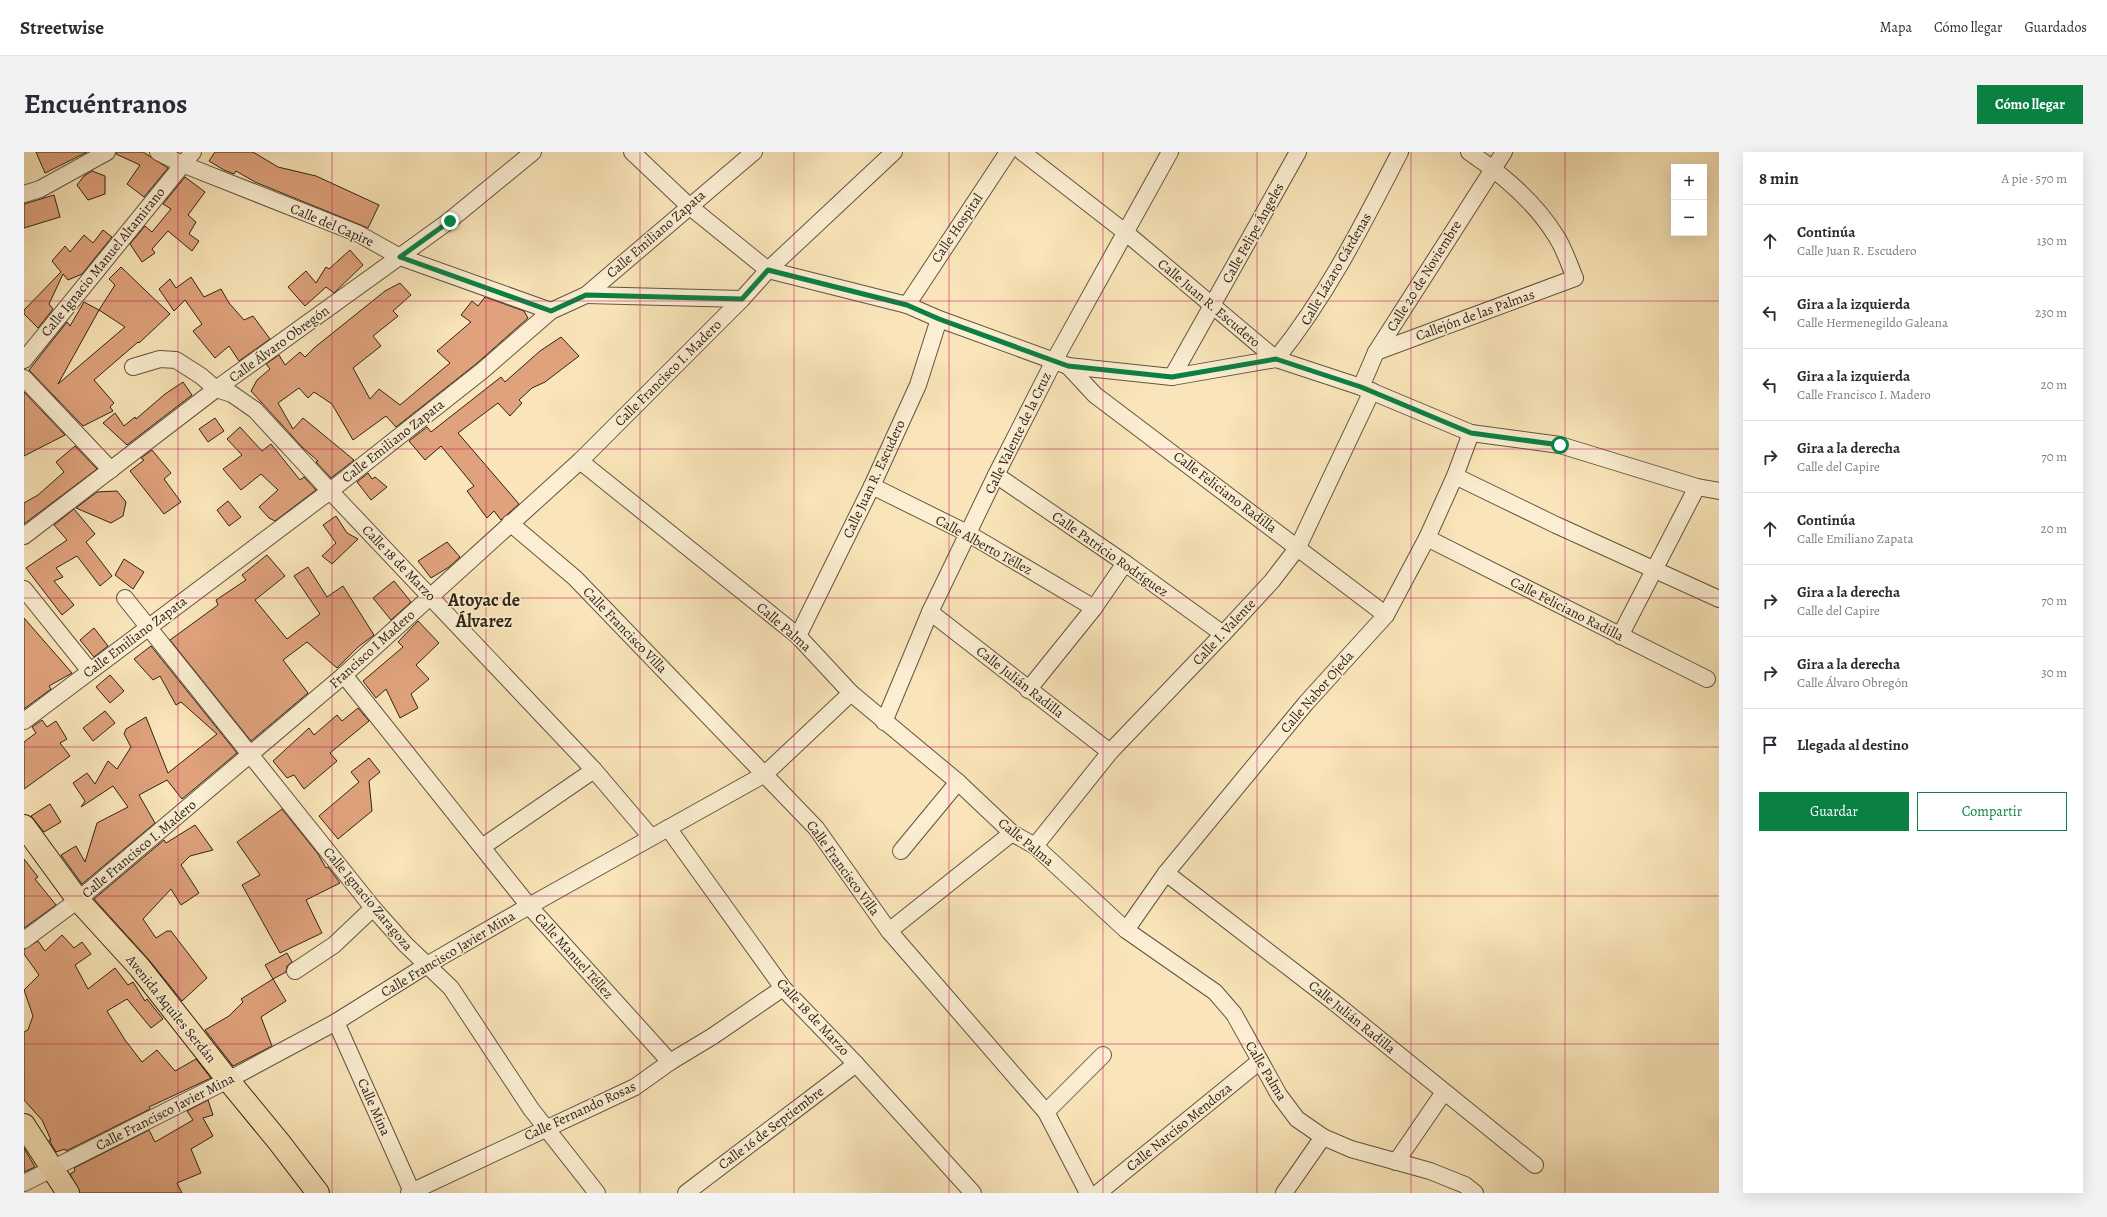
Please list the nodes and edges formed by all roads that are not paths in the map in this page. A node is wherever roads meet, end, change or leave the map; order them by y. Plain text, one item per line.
1 (107, 152) edge
2 (158, 152) edge
3 (533, 152) edge
4 (632, 152) edge
5 (754, 152) edge
6 (894, 152) edge
7 (1008, 152) edge
8 (1022, 152) edge
9 (1170, 152) edge
10 (1298, 152) edge
11 (1400, 152) edge
12 (1469, 152) edge
13 (1504, 152) edge
14 (188, 158) edge
15 (1492, 168) junction
16 (24, 194) edge
17 (689, 206) junction
18 (1125, 232) junction
19 (400, 257) junction
20 (768, 270) junction
21 (586, 295) junction
22 (742, 299) junction
23 (907, 305) junction
24 (1212, 305) junction
25 (551, 311) junction
26 (939, 319) junction
27 (1376, 352) junction
28 (1276, 359) junction
29 (24, 360) edge
30 (1061, 363) junction
31 (133, 367) dead end
32 (1172, 377) junction
33 (24, 378) edge
34 (216, 389) junction
35 (1367, 389) junction
36 (1471, 433) junction
37 (580, 461) junction
38 (111, 470) junction
39 (996, 475) junction
40 (1455, 476) junction
41 (872, 486) junction
42 (1697, 488) junction
43 (330, 491) junction
44 (1719, 491) edge
45 (510, 524) junction
46 (969, 534) junction
47 (24, 536) edge
48 (1427, 538) junction
49 (1298, 547) junction
50 (1125, 563) junction
51 (1655, 569) junction
52 (24, 589) edge
53 (430, 597) junction
54 (125, 598) dead end
55 (1719, 599) edge
56 (1094, 608) junction
57 (930, 612) junction
58 (1386, 615) junction
59 (148, 626) junction
60 (1223, 634) junction
61 (798, 636) junction
62 (1620, 636) junction
63 (90, 672) junction
64 (344, 675) junction
65 (1707, 679) dead end
66 (1028, 690) junction
67 (851, 693) junction
68 (24, 721) edge
69 (884, 722) junction
70 (1110, 752) junction
71 (251, 755) junction
72 (594, 770) junction
73 (765, 774) junction
74 (958, 782) junction
75 (24, 826) edge
76 (668, 828) junction
77 (1012, 833) junction
78 (651, 838) junction
79 (1035, 846) junction
80 (482, 847) junction
81 (901, 852) dead end
82 (1166, 873) junction
83 (78, 900) junction
84 (529, 906) junction
85 (373, 908) junction
86 (1126, 930) junction
87 (889, 931) junction
88 (24, 940) edge
89 (427, 965) junction
90 (295, 971) dead end
91 (783, 988) junction
92 (336, 1022) junction
93 (1103, 1056) dead end
94 (1260, 1061) junction
95 (670, 1062) junction
96 (856, 1064) junction
97 (228, 1080) junction
98 (1444, 1092) junction
99 (1046, 1112) junction
100 (24, 1125) edge
101 (546, 1127) junction
102 (1323, 1137) junction
103 (1396, 1162) junction
104 (1535, 1165) dead end
105 (52, 1168) junction
106 (24, 1183) edge
107 (410, 1192) edge
108 (68, 1193) edge
109 (318, 1193) edge
110 (597, 1193) edge
111 (686, 1193) edge
112 (973, 1193) edge
113 (1088, 1193) edge
114 (1098, 1193) edge
115 (1284, 1193) edge
116 (1475, 1193) edge

1 - 16 street
2 - 14 street, Calle del Capire
3 - 19 street, Calle Álvaro Obregón
4 - 17 street
5 - 17 street, Calle Emiliano Zapata
6 - 20 street, Calle Francisco I. Madero
7 - 23 street, Calle Hospital
8 - 18 street, Calle Juan R. Escudero
9 - 18 street, Calle Valente de la Cruz
10 - 24 street, Calle Felipe Ángeles
11 - 28 street, Calle Lázaro Cárdenas
12 - 15 street
13 - 15 street, Calle 20 de Noviembre
14 - 19 street, Calle del Capire
14 - 29 street, Calle Ignacio Manuel Altamirano
15 - 27 street, Calle 20 de Noviembre
15 - 27 street, Callejón de las Palmas
17 - 20 street
17 - 21 street, Calle Emiliano Zapata
18 - 24 street, Calle Juan R. Escudero
18 - 30 street, Calle Valente de la Cruz
19 - 25 street, Calle del Capire
19 - 34 street, Calle Álvaro Obregón
20 - 22 street, Calle Francisco I. Madero
20 - 23 street
21 - 22 street
21 - 25 street, Calle Emiliano Zapata
22 - 37 street, Calle Francisco I. Madero
23 - 26 street
24 - 28 street, Calle Juan R. Escudero
24 - 32 street, Calle Felipe Ángeles
25 - 43 street, Calle Emiliano Zapata
26 - 30 street
26 - 41 street, Calle Juan R. Escudero
27 - 35 street, Calle 20 de Noviembre
28 - 32 street
28 - 35 street, Calle Juan R. Escudero
30 - 32 street
30 - 39 street, Calle Valente de la Cruz
30 - 49 street, Calle Feliciano Radilla
31 - 34 street, Calle 18 de Marzo
33 - 38 street
34 - 38 street, Calle Álvaro Obregón
34 - 43 street, Calle 18 de Marzo
35 - 36 street, Calle Juan R. Escudero
35 - 49 street, Calle I. Valente
36 - 40 street, Calle Nabor Ojeda
36 - 42 street, Calle Juan R. Escudero
37 - 45 street, Francisco I Madero
37 - 61 street, Calle Palma
38 - 47 street, Calle Álvaro Obregón
39 - 46 street, Calle Valente de la Cruz
39 - 50 street, Calle Patricio Rodríguez
40 - 48 street, Calle Nabor Ojeda
40 - 51 street
41 - 46 street, Calle Alberto Téllez
41 - 61 street, Calle Juan R. Escudero
42 - 44 street, Calle Juan R. Escudero
42 - 51 street
43 - 53 street, Calle 18 de Marzo
43 - 59 street, Calle Emiliano Zapata
45 - 53 street, Francisco I Madero
45 - 73 street, Calle Francisco Villa
46 - 56 street, Calle Alberto Téllez
46 - 57 street, Calle Valente de la Cruz
48 - 58 street, Calle Nabor Ojeda
48 - 62 street, Calle Feliciano Radilla
49 - 58 street, Calle Feliciano Radilla
49 - 60 street, Calle I. Valente
50 - 56 street
50 - 60 street, Calle Patricio Rodríguez
51 - 55 street
51 - 62 street
52 - 63 street
53 - 64 street, Francisco I Madero
53 - 72 street, Calle 18 de Marzo
54 - 59 street, Calle Ignacio Zaragoza
56 - 66 street
57 - 66 street, Calle Julián Radilla
57 - 69 street, Calle Valente de la Cruz
58 - 82 street, Calle Nabor Ojeda
59 - 63 street, Calle Emiliano Zapata
59 - 71 street, Calle Ignacio Zaragoza
60 - 70 street, Calle I. Valente
61 - 67 street, Calle Palma
62 - 65 street, Calle Feliciano Radilla
63 - 68 street, Calle Emiliano Zapata
64 - 71 street, Francisco I Madero
64 - 80 street, Calle Manuel Téllez
66 - 70 street, Calle Julián Radilla
67 - 69 street, Calle Palma
67 - 73 street, Calle Francisco Javier Mina
69 - 74 street, Calle Palma
70 - 79 street, Calle I. Valente
71 - 83 street, Calle Francisco I. Madero
71 - 85 street, Calle Ignacio Zaragoza
72 - 78 street, Calle 18 de Marzo
72 - 80 street
73 - 76 street, Calle Francisco Javier Mina
73 - 87 street, Calle Francisco Villa
74 - 77 street, Calle Palma
74 - 81 street
75 - 83 main road, Avenida Aquiles Serdán
76 - 78 street, Calle Francisco Javier Mina
76 - 91 street, Calle 18 de Marzo
77 - 79 street, Calle Palma
77 - 87 street
78 - 84 street, Calle Francisco Javier Mina
79 - 86 street, Calle Palma
80 - 84 street, Calle Manuel Téllez
82 - 86 street, Calle Nabor Ojeda
82 - 98 street, Calle Julián Radilla
83 - 88 street, Calle Francisco I. Madero
83 - 97 main road, Avenida Aquiles Serdán
84 - 89 street, Calle Francisco Javier Mina
84 - 95 street, Calle Manuel Téllez
85 - 89 street, Calle Ignacio Zaragoza
85 - 90 street
86 - 94 street, Calle Palma
87 - 99 street, Calle Francisco Villa
89 - 92 street, Calle Francisco Javier Mina
89 - 101 street, Calle Ignacio Zaragoza
91 - 95 street, Calle Fernando Rosas
91 - 96 street, Calle 18 de Marzo
92 - 97 street, Calle Francisco Javier Mina
92 - 107 street, Calle Mina
93 - 99 street
94 - 102 street, Calle Palma
94 - 114 street, Calle Narciso Mendoza
95 - 101 street, Calle Fernando Rosas
96 - 111 street, Calle 16 de Septiembre
96 - 112 street, Calle 18 de Marzo
97 - 105 street, Calle Francisco Javier Mina
97 - 109 main road, Avenida Aquiles Serdán
98 - 103 street
98 - 104 street, Calle Julián Radilla
99 - 113 street, Calle Francisco Villa
100 - 105 main road
101 - 107 street, Calle Fernando Rosas
101 - 110 street, Calle Ignacio Zaragoza
102 - 103 street, Calle Palma
102 - 115 street
103 - 116 street, Calle Palma
105 - 106 street, Calle Francisco Javier Mina
105 - 108 main road

